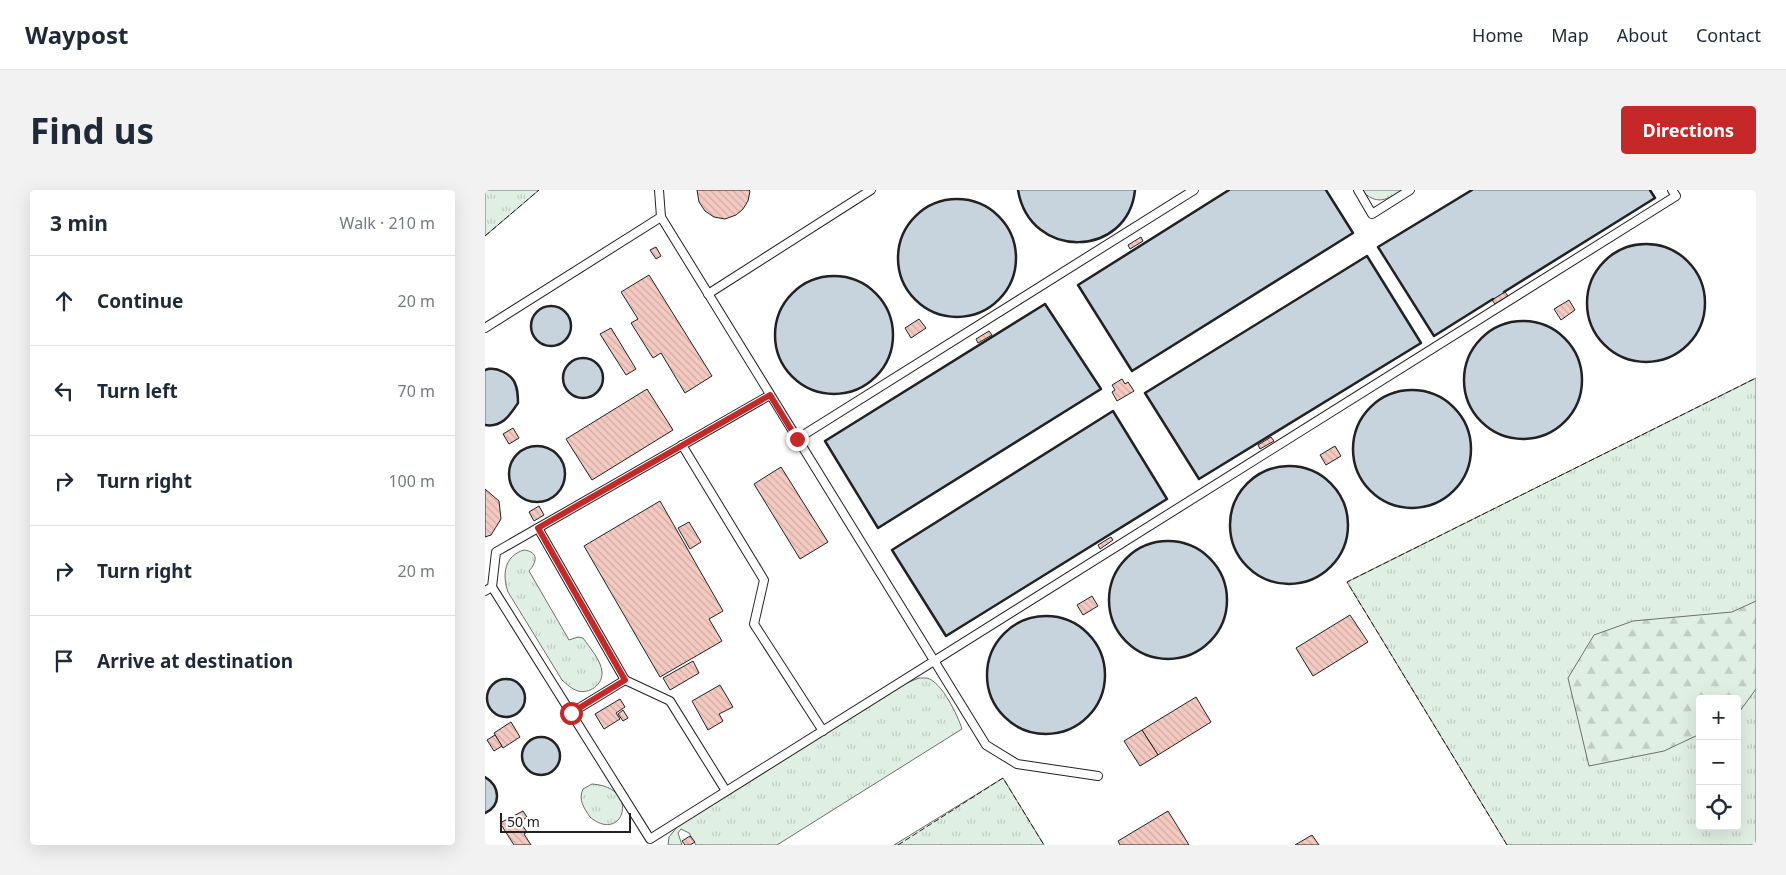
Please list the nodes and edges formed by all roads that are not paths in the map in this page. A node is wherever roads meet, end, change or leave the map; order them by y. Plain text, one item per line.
1 (659, 190) edge
2 (871, 190) edge
3 (1194, 190) edge
4 (1358, 190) edge
5 (1410, 190) edge
6 (1672, 190) edge
7 (661, 217) junction
8 (708, 294) junction
9 (485, 328) edge
10 (770, 395) junction
11 (797, 439) junction
12 (682, 445) junction
13 (538, 528) junction
14 (488, 588) edge
15 (934, 661) junction
16 (625, 680) junction
17 (571, 713) junction
18 (823, 731) junction
19 (1098, 776) dead end
20 (726, 791) junction
21 (652, 842) edge

1 - 7 lane
2 - 8 lane
3 - 11 lane
4 - 5 lane
6 - 15 lane
7 - 8 lane
7 - 9 lane
8 - 10 lane
10 - 11 lane
10 - 12 lane
11 - 15 lane
12 - 13 lane
12 - 18 lane
13 - 14 lane
13 - 16 lane
14 - 17 lane
15 - 18 lane
15 - 19 lane
16 - 17 lane
16 - 20 lane
17 - 21 lane
18 - 20 lane
20 - 21 lane

